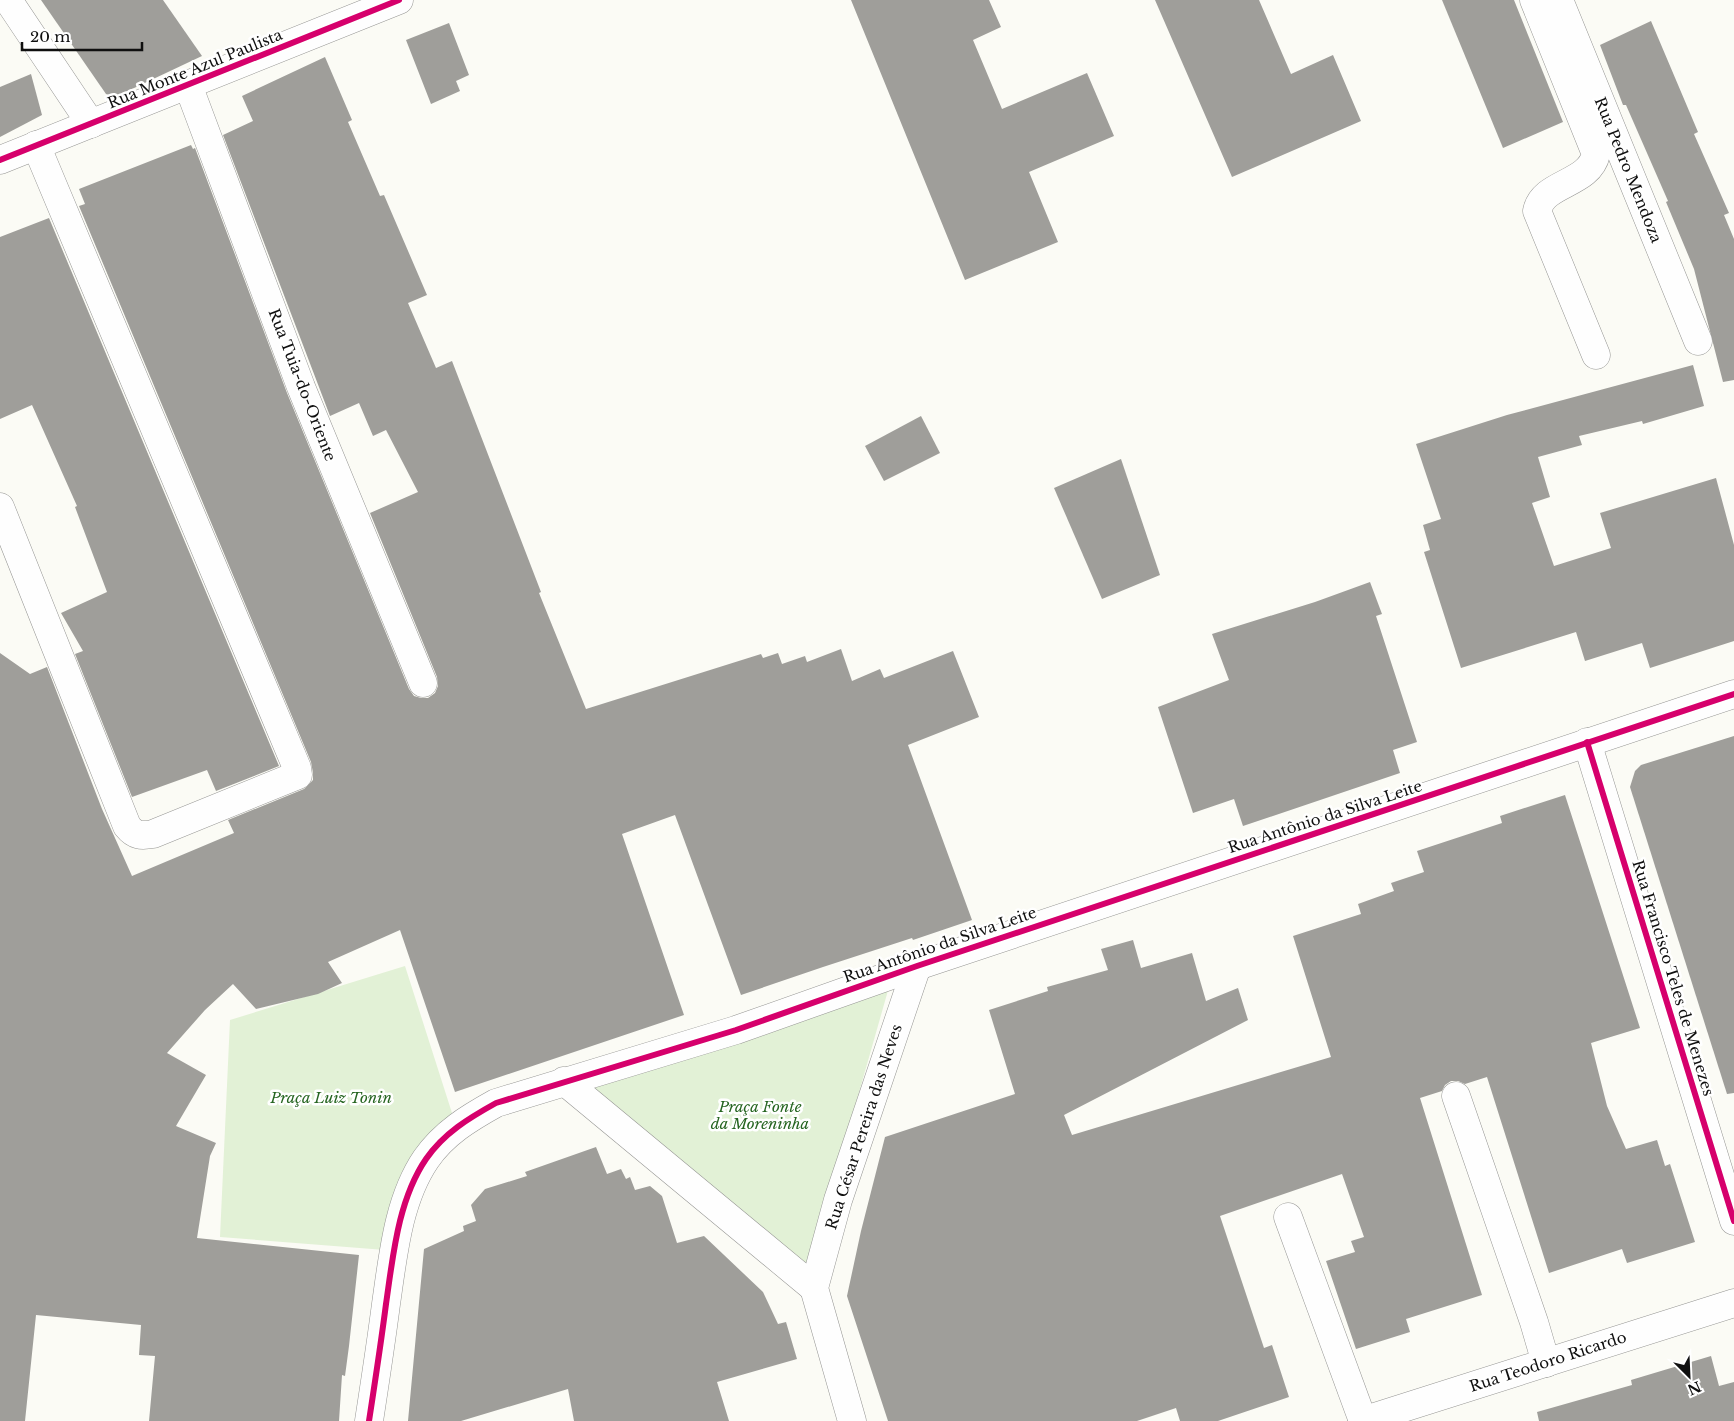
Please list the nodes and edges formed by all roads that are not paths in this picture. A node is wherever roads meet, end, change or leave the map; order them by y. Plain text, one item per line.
1 (8, 0) edge
2 (400, 0) edge
3 (1534, 0) edge
4 (1559, 0) edge
5 (188, 85) junction
6 (91, 124) junction
7 (36, 145) junction
8 (0, 160) edge
9 (1698, 341) dead end
10 (1596, 355) dead end
11 (0, 507) edge
12 (423, 683) dead end
13 (1734, 694) edge
14 (1587, 742) junction
15 (917, 966) junction
16 (564, 1081) junction
17 (1456, 1096) dead end
18 (1288, 1217) dead end
19 (1734, 1221) edge
20 (814, 1288) junction
21 (1734, 1303) edge
22 (1546, 1363) junction
23 (369, 1421) edge
24 (852, 1421) edge
25 (1362, 1421) edge

1 - 6 street
2 - 5 street, Rua Monte Azul Paulista
3 - 10 street, Rua Pedro Mendoza
4 - 9 street, Rua Pedro Mendoza
5 - 6 street, Rua Monte Azul Paulista
5 - 12 street, Rua Tuia-do-Oriente
6 - 7 street, Rua Monte Azul Paulista
7 - 8 street, Rua Monte Azul Paulista
7 - 11 street
13 - 14 street, Rua Antônio da Silva Leite
14 - 15 street, Rua Antônio da Silva Leite
14 - 19 street, Rua Francisco Teles de Menezes
15 - 16 street, Rua Antônio da Silva Leite
15 - 20 street, Rua César Pereira das Neves
16 - 20 street
16 - 23 street, Rua Antônio da Silva Leite
17 - 22 street
18 - 25 street
20 - 24 street
21 - 22 street, Rua Teodoro Ricardo
22 - 25 street, Rua Teodoro Ricardo

